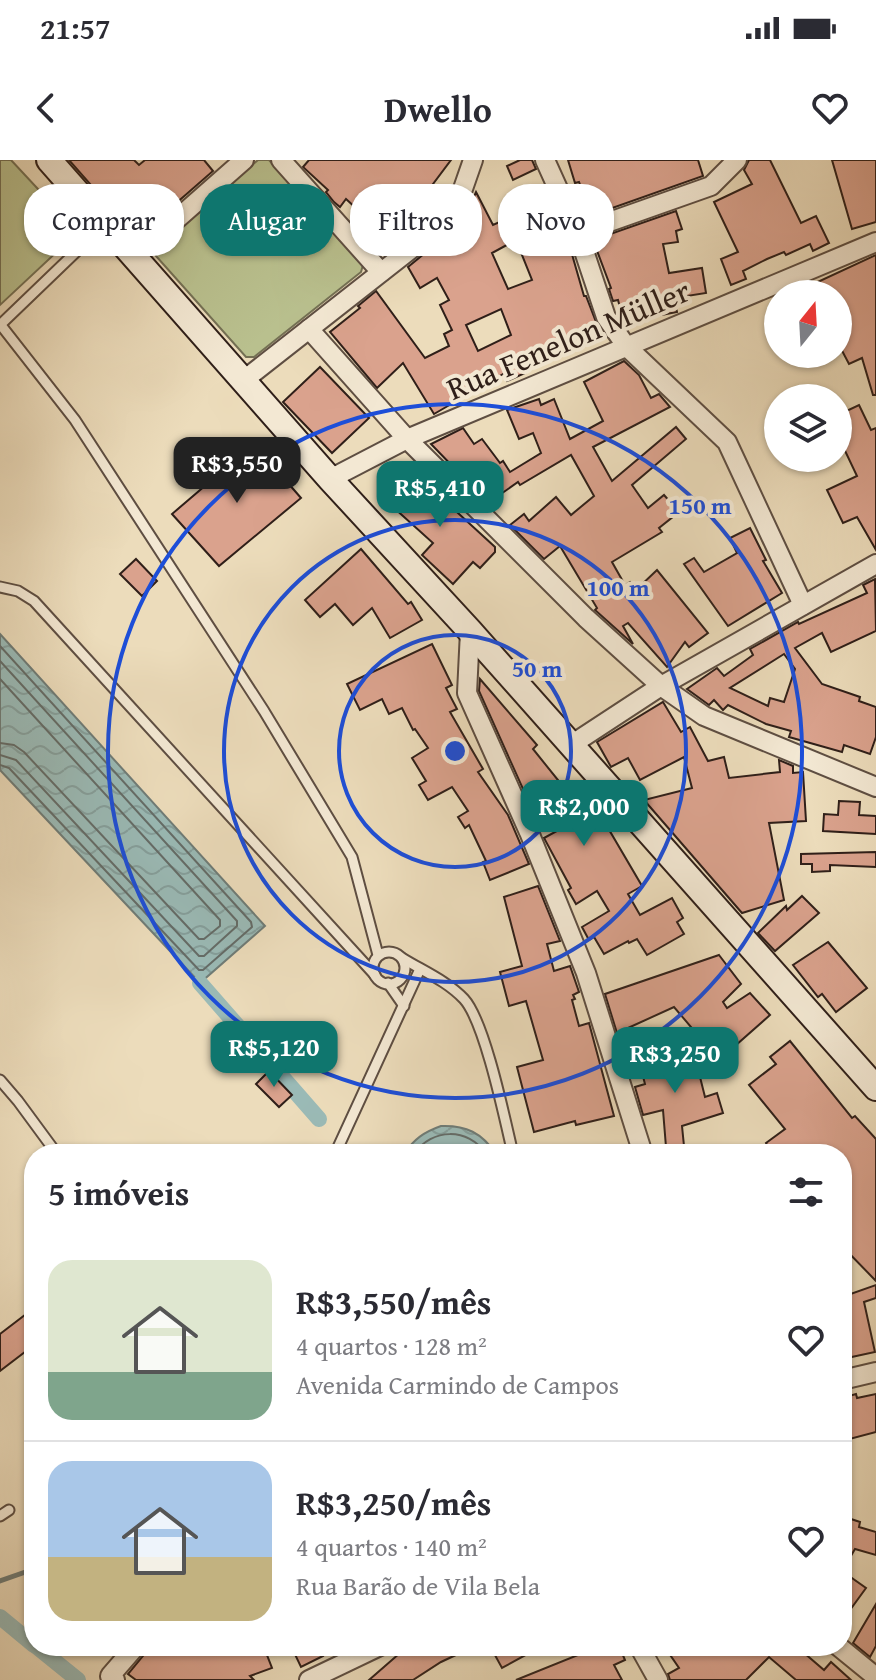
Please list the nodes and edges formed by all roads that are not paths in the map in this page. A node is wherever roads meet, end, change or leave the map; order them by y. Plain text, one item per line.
1 (49, 160) edge
2 (244, 160) edge
3 (281, 160) edge
4 (473, 160) edge
5 (545, 160) edge
6 (737, 160) edge
7 (71, 184) edge
8 (556, 184) edge
9 (184, 213) edge
10 (614, 220) edge
11 (876, 242) edge
12 (72, 256) edge
13 (135, 256) edge
14 (586, 256) edge
15 (381, 272) junction
16 (0, 325) edge
17 (309, 329) junction
18 (626, 346) junction
19 (244, 380) junction
20 (407, 439) junction
21 (330, 479) junction
22 (876, 564) edge
23 (0, 587) edge
24 (803, 605) junction
25 (470, 631) junction
26 (661, 686) junction
27 (571, 745) junction
28 (876, 787) edge
29 (378, 955) junction
30 (402, 958) junction
31 (420, 969) junction
32 (375, 975) junction
33 (388, 983) junction
34 (404, 1006) junction
35 (0, 1080) edge
36 (876, 1088) edge
37 (50, 1144) edge
38 (340, 1144) edge
39 (510, 1144) edge
40 (640, 1144) edge
41 (876, 1372) edge
42 (852, 1378) edge
43 (127, 1656) edge
44 (359, 1656) edge
45 (645, 1656) edge
46 (851, 1656) edge
47 (875, 1674) edge
48 (115, 1680) edge
49 (309, 1680) edge
50 (658, 1680) edge

1 - 7 main road
2 - 9 street
3 - 15 street
4 - 15 street
5 - 8 street
6 - 10 street
11 - 18 street, Rua Fenelon Müller
12 - 16 lane
13 - 19 main road
14 - 18 street
15 - 17 street
16 - 29 lane
17 - 19 street
17 - 20 street
18 - 20 street, Rua Fenelon Müller
18 - 24 street
19 - 21 main road
20 - 21 street, Rua Fenelon Müller
20 - 26 street
21 - 25 main road
22 - 24 street
23 - 32 lane
24 - 26 street
25 - 27 main road
25 - 40 street
26 - 27 street
26 - 28 street
27 - 36 main road
29 - 30 lane
29 - 32 lane
30 - 31 lane
30 - 33 lane
31 - 34 lane
31 - 39 lane
32 - 33 lane
33 - 34 lane
34 - 38 lane
35 - 37 lane
41 - 42 street
43 - 48 street
44 - 49 street
45 - 50 street
46 - 47 street

